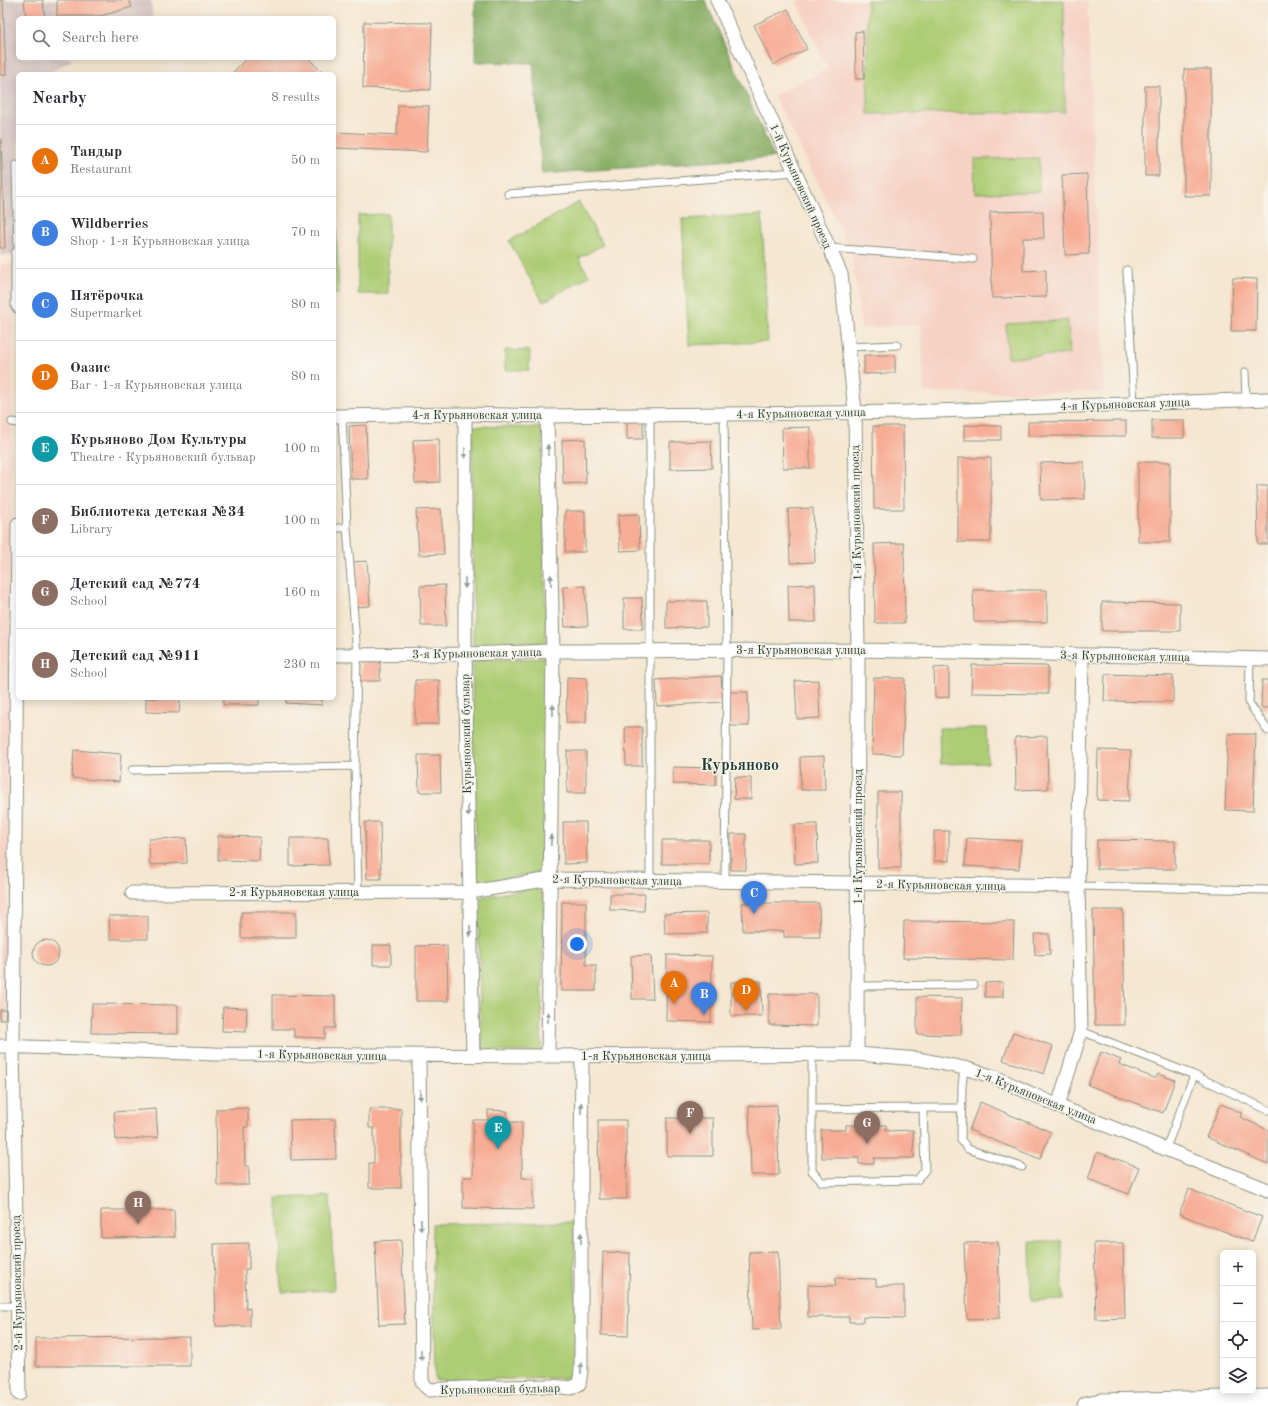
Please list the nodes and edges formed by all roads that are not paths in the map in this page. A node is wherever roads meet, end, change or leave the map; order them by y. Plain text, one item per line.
1 (717, 0) edge
2 (795, 172) junction
3 (508, 194) dead end
4 (829, 248) junction
5 (973, 259) dead end
6 (1127, 270) dead end
7 (897, 345) dead end
8 (848, 347) junction
9 (1245, 372) dead end
10 (1268, 399) edge
11 (1246, 400) junction
12 (1134, 404) junction
13 (855, 412) junction
14 (465, 414) junction
15 (724, 414) junction
16 (650, 415) junction
17 (338, 416) edge
18 (547, 416) junction
19 (336, 528) edge
20 (347, 528) junction
21 (16, 619) edge
22 (650, 650) junction
23 (727, 650) junction
24 (858, 650) junction
25 (553, 651) junction
26 (465, 654) junction
27 (336, 655) edge
28 (357, 655) junction
29 (1082, 655) junction
30 (1250, 658) junction
31 (1268, 659) edge
32 (1268, 731) edge
33 (355, 766) junction
34 (132, 770) dead end
35 (551, 879) junction
36 (650, 880) junction
37 (725, 882) junction
38 (858, 884) junction
39 (1078, 886) junction
40 (1268, 890) edge
41 (132, 892) dead end
42 (358, 892) junction
43 (470, 892) junction
44 (974, 985) dead end
45 (857, 986) junction
46 (1081, 1031) junction
47 (7, 1046) edge
48 (812, 1054) junction
49 (857, 1054) junction
50 (473, 1055) junction
51 (419, 1056) junction
52 (548, 1056) junction
53 (582, 1056) junction
54 (964, 1068) junction
55 (1194, 1075) junction
56 (1058, 1106) junction
57 (923, 1108) junction
58 (962, 1108) junction
59 (812, 1109) junction
60 (1268, 1110) edge
61 (1166, 1148) junction
62 (1022, 1167) dead end
63 (1268, 1190) edge
64 (0, 1306) edge
65 (17, 1306) junction
66 (19, 1394) dead end
67 (1268, 1399) edge
68 (1087, 1406) edge

1 - 2 street, 1-й Курьяновский проезд
2 - 3 lane
2 - 4 street, 1-й Курьяновский проезд
4 - 5 lane
4 - 8 street, 1-й Курьяновский проезд
6 - 12 lane
7 - 8 lane
8 - 13 street, 1-й Курьяновский проезд
9 - 11 lane
10 - 11 street, 4-я Курьяновская улица
11 - 12 street, 4-я Курьяновская улица
12 - 13 street, 4-я Курьяновская улица
13 - 15 street, 4-я Курьяновская улица
13 - 24 street, 1-й Курьяновский проезд
14 - 17 street, 4-я Курьяновская улица
14 - 18 street, 4-я Курьяновская улица
14 -> 26 street, Курьяновский бульвар
15 - 16 street, 4-я Курьяновская улица
15 - 23 lane
16 - 18 street, 4-я Курьяновская улица
16 - 22 lane
17 - 20 lane
25 -> 18 street
19 - 20 lane
20 - 28 lane
21 - 47 street, 2-й Курьяновский проезд
22 - 23 street, 3-я Курьяновская улица
22 - 25 street, 3-я Курьяновская улица
22 - 36 lane
23 - 24 street, 3-я Курьяновская улица
23 - 37 lane
24 - 29 street, 3-я Курьяновская улица
24 - 38 street, 1-й Курьяновский проезд
25 - 26 street, 3-я Курьяновская улица
35 -> 25 street
26 - 28 street, 3-я Курьяновская улица
26 -> 43 street, Курьяновский бульвар
27 - 28 street, 3-я Курьяновская улица
28 - 33 lane
29 - 30 street, 3-я Курьяновская улица
29 - 39 street
30 - 31 street, 3-я Курьяновская улица
30 - 32 lane
33 - 34 lane
33 - 42 lane
35 - 36 street, 2-я Курьяновская улица
35 - 43 street, 2-я Курьяновская улица
52 -> 35 street
36 - 37 street, 2-я Курьяновская улица
37 - 38 street, 2-я Курьяновская улица
38 - 39 street, 2-я Курьяновская улица
38 - 45 street, 1-й Курьяновский проезд
39 - 40 lane
39 - 46 street
41 - 42 street, 2-я Курьяновская улица
42 - 43 street, 2-я Курьяновская улица
43 -> 50 street, Курьяновский бульвар
44 - 45 lane
45 - 49 street, 1-й Курьяновский проезд
46 - 55 lane
46 - 56 street
47 - 51 street, 1-я Курьяновская улица
47 - 65 street, 2-й Курьяновский проезд
48 - 49 street, 1-я Курьяновская улица
48 - 53 street, 1-я Курьяновская улица
48 - 59 lane
49 - 54 street, 1-я Курьяновская улица
50 - 51 street, 1-я Курьяновская улица
50 - 52 street, 1-я Курьяновская улица
51 -> 53 street, Курьяновский бульвар
52 - 53 street, 1-я Курьяновская улица
54 - 56 street, 1-я Курьяновская улица
54 - 58 lane
55 - 60 lane
55 - 61 lane
56 - 61 street, 1-я Курьяновская улица
57 - 58 lane
57 - 59 lane
57 - 59 lane
58 - 62 lane
61 - 63 street, 1-я Курьяновская улица
64 - 65 lane
65 - 66 street, 2-й Курьяновский проезд
67 - 68 street

